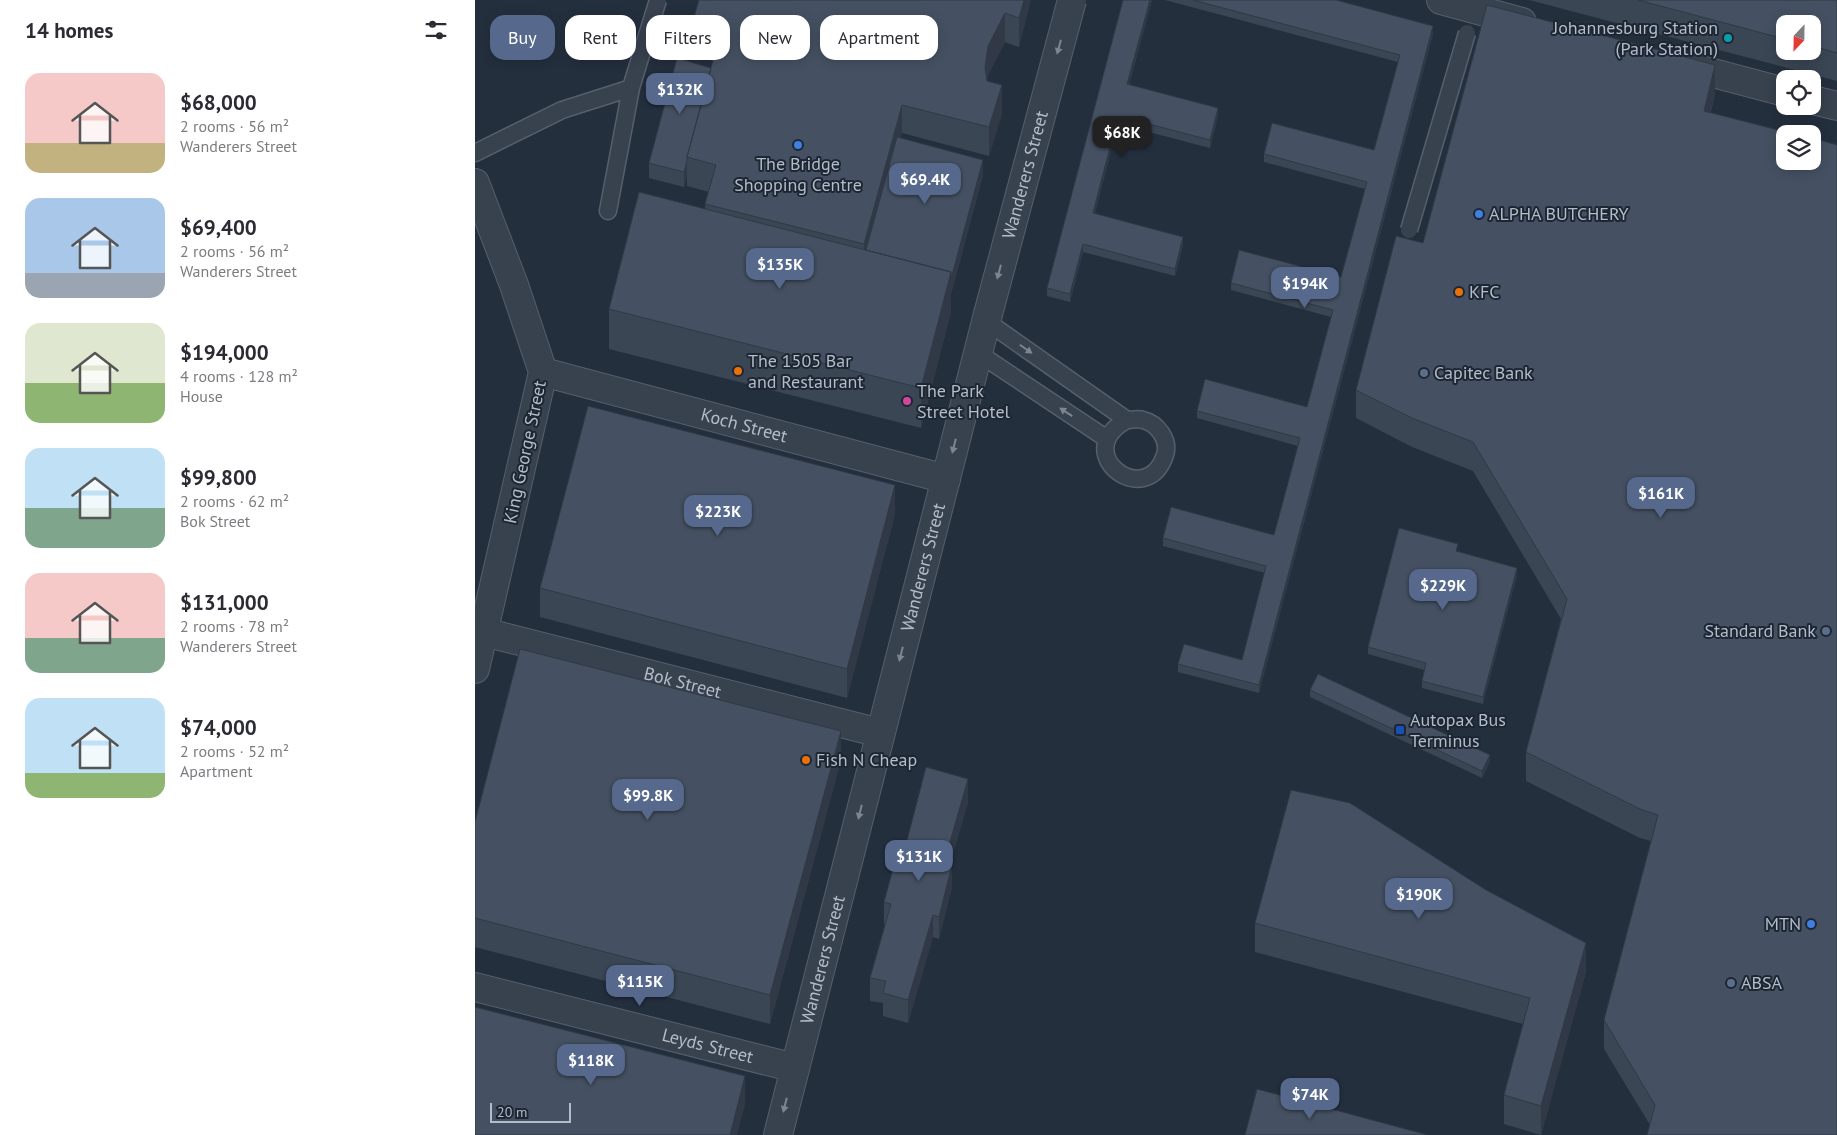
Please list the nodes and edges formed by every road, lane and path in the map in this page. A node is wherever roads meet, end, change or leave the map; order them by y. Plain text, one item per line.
1 (658, 0) edge
2 (1072, 0) edge
3 (1441, 0) edge
4 (1473, 14) edge
5 (1549, 29) edge
6 (1653, 57) edge
7 (632, 84) junction
8 (1776, 90) edge
9 (1821, 102) edge
10 (1837, 106) edge
11 (475, 153) edge
12 (475, 183) edge
13 (608, 212) dead end
14 (1409, 230) dead end
15 (987, 318) junction
16 (978, 354) junction
17 (543, 372) junction
18 (1127, 420) junction
19 (1107, 439) junction
20 (946, 479) junction
21 (484, 632) junction
22 (475, 669) edge
23 (881, 733) junction
24 (475, 986) edge
25 (795, 1068) junction
26 (778, 1135) edge

1 - 7 lane, bridge
2 -> 15 street, Wanderers Street, bridge
3 - 4 street
4 - 5 street
4 - 14 lane, bridge
6 - 8 street
7 - 11 lane
7 - 13 lane
9 - 10 street
12 - 17 street, King George Street
15 - 16 street, Wanderers Street
15 -> 18 lane
19 -> 16 lane
16 -> 20 street, Wanderers Street
17 - 20 street, Koch Street
17 - 21 street, King George Street
18 - 19 lane
18 - 19 lane
20 -> 23 street, Wanderers Street
21 - 22 street, King George Street
21 - 23 street, Bok Street
23 -> 25 street, Wanderers Street
24 - 25 street, Leyds Street
25 -> 26 street, Wanderers Street

